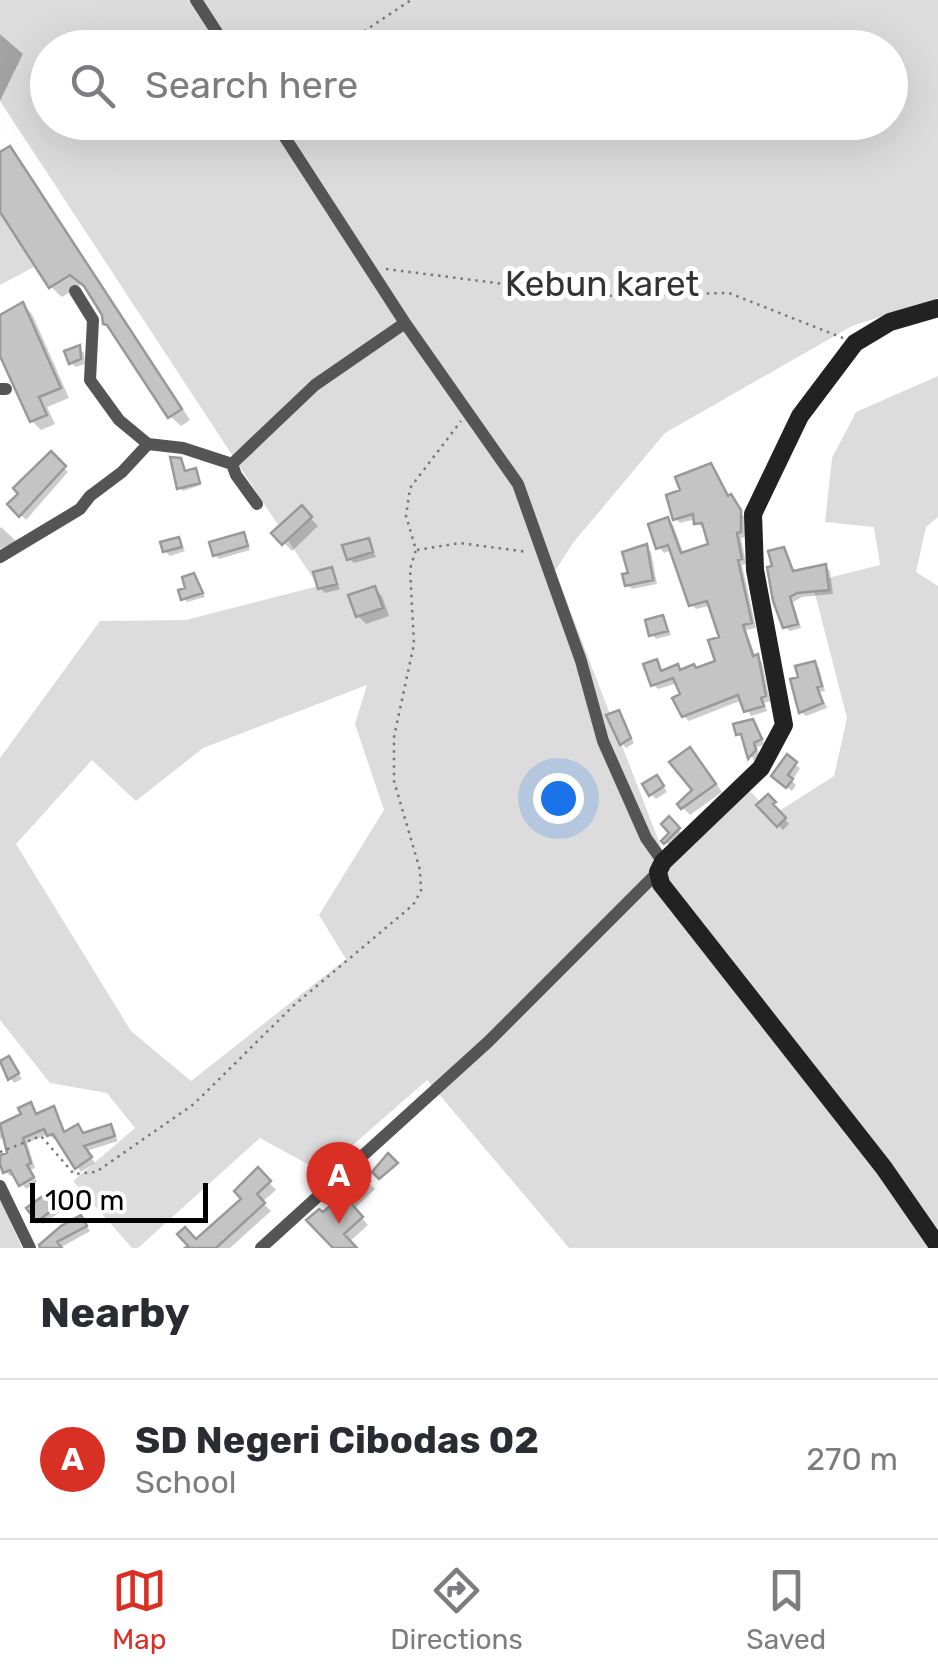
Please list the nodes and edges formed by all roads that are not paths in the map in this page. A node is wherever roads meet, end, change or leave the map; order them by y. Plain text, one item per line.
1 (196, 0) edge
2 (215, 30) edge
3 (288, 140) edge
4 (75, 291) dead end
5 (938, 308) edge
6 (406, 323) junction
7 (148, 444) junction
8 (232, 464) junction
9 (256, 504) dead end
10 (0, 557) edge
11 (661, 867) junction
12 (0, 1186) edge
13 (938, 1246) edge
14 (30, 1248) edge
15 (262, 1248) edge

1 - 2 street
3 - 6 street
4 - 7 street
5 - 11 main road
6 - 8 street
6 - 11 street
7 - 8 street
7 - 10 street
8 - 9 street
11 - 13 main road
11 - 15 street
12 - 14 street

